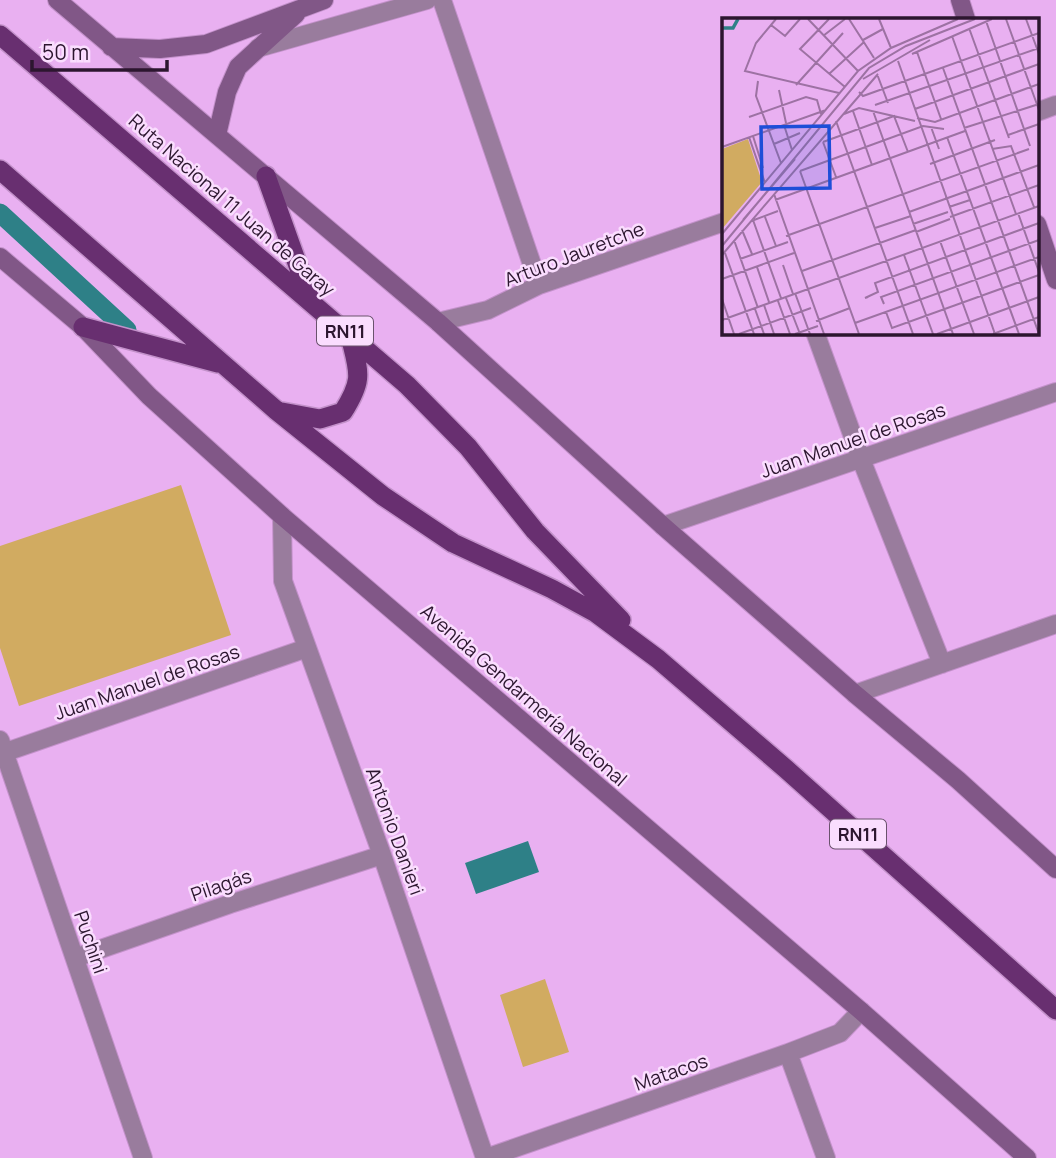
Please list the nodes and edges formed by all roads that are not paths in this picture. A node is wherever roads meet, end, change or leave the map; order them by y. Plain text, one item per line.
1 (57, 0) edge
2 (324, 0) edge
3 (427, 0) edge
4 (442, 0) edge
5 (960, 0) edge
6 (304, 7) junction
7 (967, 18) edge
8 (0, 35) edge
9 (111, 47) junction
10 (258, 48) junction
11 (1056, 105) edge
12 (1038, 112) edge
13 (216, 135) junction
14 (0, 170) edge
15 (266, 176) junction
16 (722, 222) edge
17 (1038, 227) edge
18 (0, 257) edge
19 (1056, 280) edge
20 (539, 285) junction
21 (312, 303) junction
22 (438, 322) junction
23 (83, 327) junction
24 (816, 334) edge
25 (350, 336) junction
26 (223, 364) junction
27 (1056, 392) edge
28 (277, 411) junction
29 (862, 459) junction
30 (282, 516) junction
31 (663, 526) junction
32 (1056, 624) edge
33 (307, 648) junction
34 (658, 659) junction
35 (942, 664) junction
36 (855, 694) junction
37 (2, 749) edge
38 (382, 855) junction
39 (1056, 869) edge
40 (75, 958) junction
41 (1056, 1010) edge
42 (861, 1011) junction
43 (788, 1053) junction
44 (143, 1158) edge
45 (486, 1158) edge
46 (826, 1158) edge
47 (1027, 1158) edge

1 - 9 main road
2 - 6 main road
3 - 10 street
4 - 20 street
5 - 7 main road
6 - 9 main road
6 - 10 main road
8 - 21 highway, Ruta Nacional 11 Juan de Garay / RN11
9 - 13 main road
10 - 13 main road
11 - 12 street
13 - 15 main road
14 - 26 highway, Ruta Nacional 11 Juan de Garay / RN11
15 - 21 highway
15 - 22 main road
16 - 20 street, Arturo Jauretche
17 - 19 main road
18 - 23 main road, Avenida Gendarmería Nacional
20 - 22 street, Arturo Jauretche
21 - 25 highway, Ruta Nacional 11 Juan de Garay / RN11
22 - 31 main road
23 - 26 highway
23 - 30 main road, Avenida Gendarmería Nacional
24 - 29 street
25 - 28 highway
25 - 34 highway, Ruta Nacional 11 Juan de Garay / RN11
26 - 28 highway, Ruta Nacional 11 Juan de Garay / RN11
27 - 29 street, Juan Manuel de Rosas
28 - 34 highway, Ruta Nacional 11 Juan de Garay / RN11
29 - 31 street, Juan Manuel de Rosas
29 - 35 street
30 - 33 street, Antonio Danieri
30 - 42 main road, Avenida Gendarmería Nacional
31 - 36 main road
32 - 35 street
33 - 37 street, Juan Manuel de Rosas
33 - 38 street, Antonio Danieri
34 - 41 highway, Ruta Nacional 11 Juan de Garay / RN11
35 - 36 street
36 - 39 main road
37 - 40 street, Puchini
38 - 40 street, Pilagás
38 - 45 street, Antonio Danieri
40 - 44 street, Puchini
42 - 43 street, Matacos
42 - 47 main road, Avenida Gendarmería Nacional
43 - 45 street, Matacos
43 - 46 street

